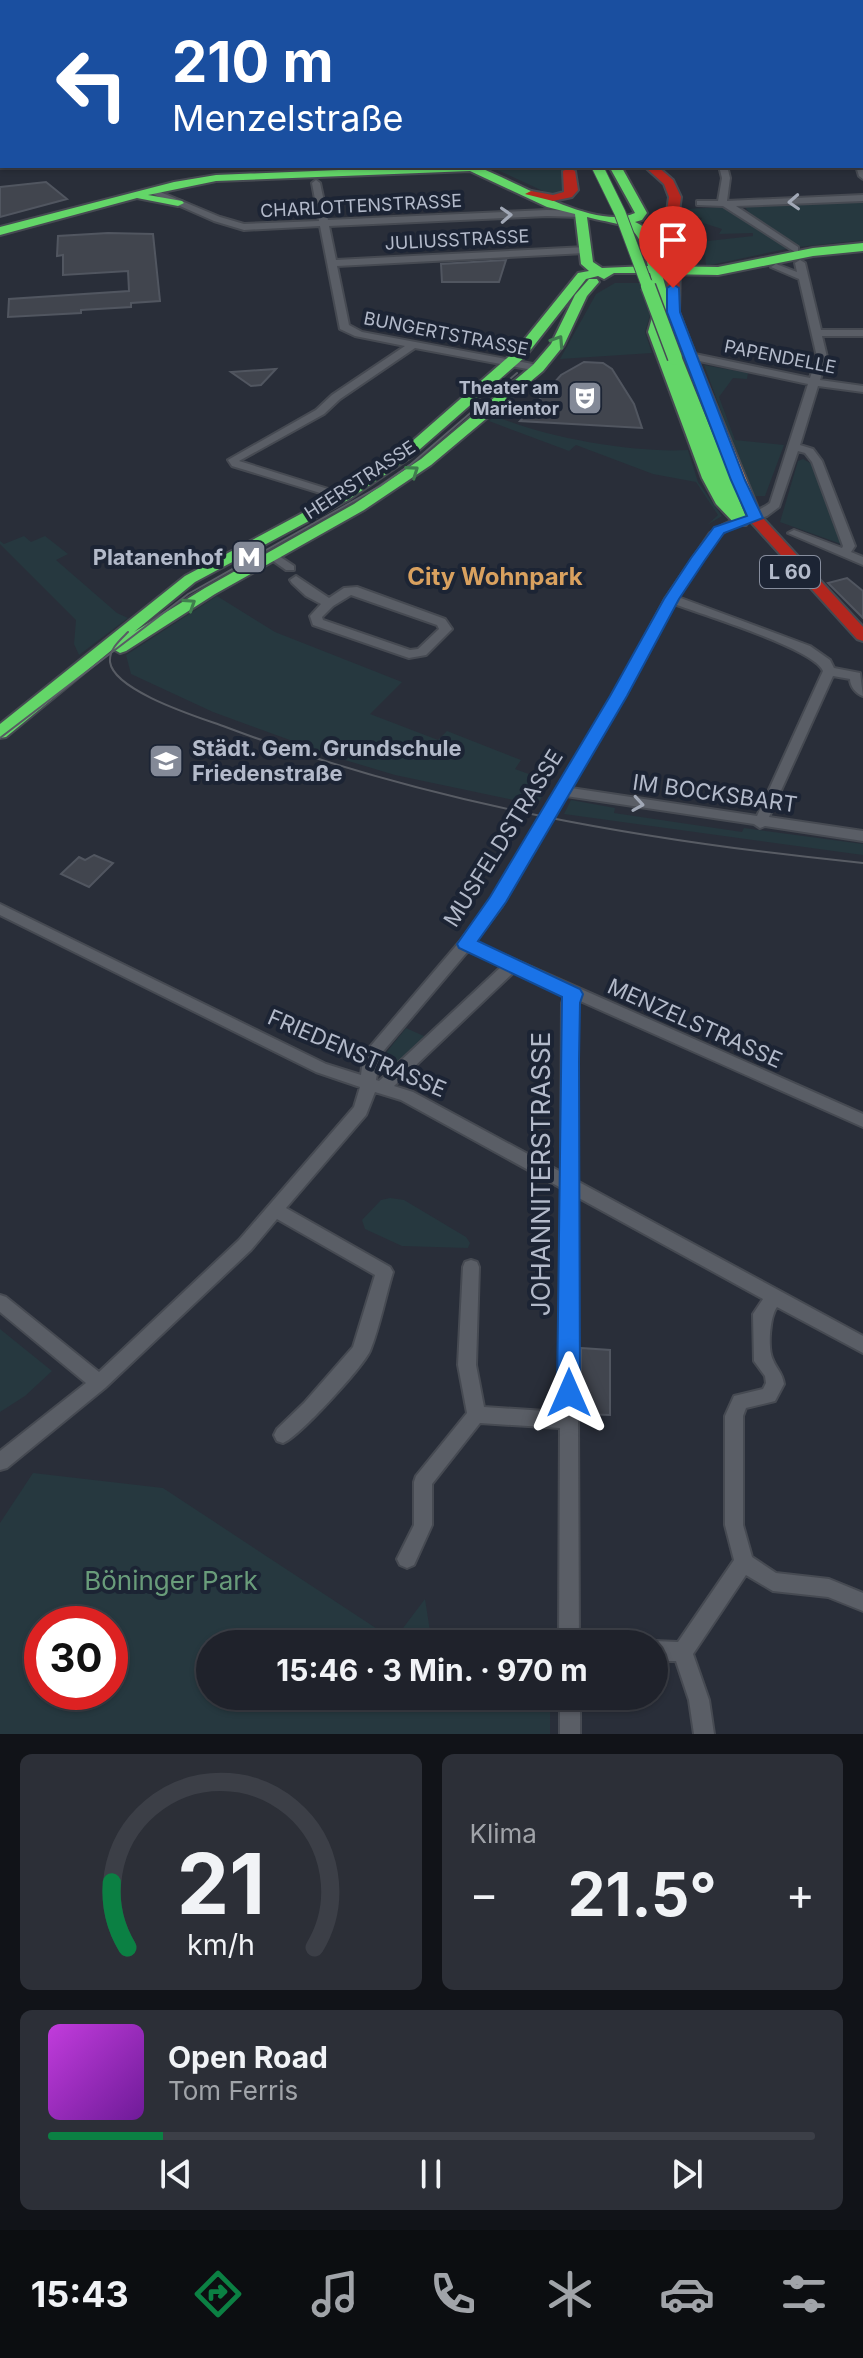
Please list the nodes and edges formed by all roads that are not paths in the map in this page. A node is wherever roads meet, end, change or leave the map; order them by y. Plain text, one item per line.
1 (449, 168) edge
2 (474, 168) edge
3 (598, 168) edge
4 (616, 168) edge
5 (652, 168) edge
6 (724, 168) edge
7 (568, 169) edge
8 (316, 183) dead end
9 (150, 191) junction
10 (531, 194) junction
11 (675, 197) junction
12 (123, 198) junction
13 (863, 198) edge
14 (178, 203) junction
15 (700, 203) dead end
16 (724, 203) junction
17 (637, 208) junction
18 (586, 213) junction
19 (619, 216) junction
20 (324, 224) junction
21 (0, 231) edge
22 (670, 233) junction
23 (863, 247) edge
24 (585, 250) junction
25 (863, 254) edge
26 (331, 263) junction
27 (799, 263) junction
28 (601, 274) junction
29 (665, 274) junction
30 (816, 333) junction
31 (863, 333) edge
32 (414, 344) junction
33 (682, 357) junction
34 (512, 362) junction
35 (538, 368) junction
36 (815, 382) junction
37 (863, 389) edge
38 (793, 446) junction
39 (343, 497) junction
40 (748, 520) junction
41 (794, 533) dead end
42 (845, 553) junction
43 (273, 556) junction
44 (863, 561) edge
45 (671, 599) junction
46 (329, 603) junction
47 (863, 636) edge
48 (829, 671) junction
49 (860, 673) edge
50 (75, 674) junction
51 (863, 692) edge
52 (0, 733) edge
53 (561, 791) junction
54 (760, 823) junction
55 (863, 836) edge
56 (0, 909) edge
57 (466, 944) junction
58 (512, 965) junction
59 (573, 994) junction
60 (376, 1085) junction
61 (863, 1121) edge
62 (569, 1183) junction
63 (275, 1210) junction
64 (471, 1267) dead end
65 (775, 1296) junction
66 (0, 1302) edge
67 (863, 1345) edge
68 (99, 1383) junction
69 (476, 1415) junction
70 (569, 1420) junction
71 (283, 1435) dead end
72 (0, 1462) edge
73 (407, 1559) dead end
74 (744, 1562) junction
75 (863, 1602) edge
76 (569, 1630) edge
77 (668, 1651) edge
78 (683, 1652) junction
79 (570, 1710) edge
80 (570, 1734) edge
81 (704, 1734) edge

1 - 9 main road
2 - 10 main road
3 - 33 main road, bridge
4 - 17 main road
5 - 11 main road
6 - 16 street
7 - 10 main road
7 - 18 main road
8 - 20 street
9 - 12 main road
9 - 14 street, CHARLOTTENSTRASSE
10 - 18 main road
11 - 17 main road
11 - 22 main road, L 60
12 - 14 main road
12 - 21 main road
13 -> 16 street
14 - 20 street, CHARLOTTENSTRASSE
15 - 16 street
16 - 27 street
17 - 18 main road
17 - 19 main road
17 - 22 main road
18 - 19 main road
20 -> 18 street, CHARLOTTENSTRASSE
18 - 24 main road
19 - 29 main road
20 - 26 street
22 - 29 main road, L 60
23 - 29 main road
24 - 26 street, JULIUSSTRASSE
24 - 28 main road
25 - 27 main road
26 - 32 street, BUNGERTSTRASSE
27 - 29 main road
27 - 30 street, MUSFELDSTRASSE
28 - 29 main road
28 - 34 main road, HEERSTRASSE
35 -> 28 main road, HEERSTRASSE
29 - 33 main road, L 60
29 - 40 main road, L 60
30 - 31 street
30 - 36 street, MUSFELDSTRASSE
32 - 34 street, BUNGERTSTRASSE
32 - 39 street
33 - 36 street, PAPENDELLE
33 - 40 main road, L 60
33 - 40 main road
34 - 35 street, BUNGERTSTRASSE
34 - 39 main road, HEERSTRASSE
43 -> 35 main road, HEERSTRASSE
36 - 37 street, PAPENDELLE
36 - 38 street, MUSFELDSTRASSE
38 - 40 street, MUSFELDSTRASSE
38 - 42 street
39 - 50 main road, HEERSTRASSE
40 - 45 street, MUSFELDSTRASSE
40 - 47 main road, L 60
41 - 42 street
42 - 44 street
43 - 46 street
50 -> 43 main road, HEERSTRASSE
45 - 48 street
45 - 53 street, MUSFELDSTRASSE
46 - 46 street
48 - 49 street
48 - 54 street
49 - 51 street
50 - 52 main road, HEERSTRASSE
53 -> 54 street, IM BOCKSBART
53 - 57 street, MUSFELDSTRASSE
54 - 55 street, IM BOCKSBART
56 - 60 street, FRIEDENSTRASSE
57 - 58 street, MENZELSTRASSE
57 - 60 street, MUSFELDSTRASSE
58 - 59 street, MENZELSTRASSE
58 - 60 street
59 - 61 street, MENZELSTRASSE
59 - 62 street, JOHANNITERSTRASSE
60 - 62 street, FRIEDENSTRASSE
60 - 63 street, MUSFELDSTRASSE
62 - 65 street, FRIEDENSTRASSE
62 - 70 street, JOHANNITERSTRASSE
63 - 68 street, MUSFELDSTRASSE
63 - 71 street
64 - 69 street
65 - 67 street, FRIEDENSTRASSE
65 - 74 street
66 - 68 street
68 - 72 street, MUSFELDSTRASSE
69 - 70 street
69 - 73 street
70 - 76 street, JOHANNITERSTRASSE
74 - 75 street
74 - 78 street
77 - 78 street
78 - 81 street
79 - 80 street

